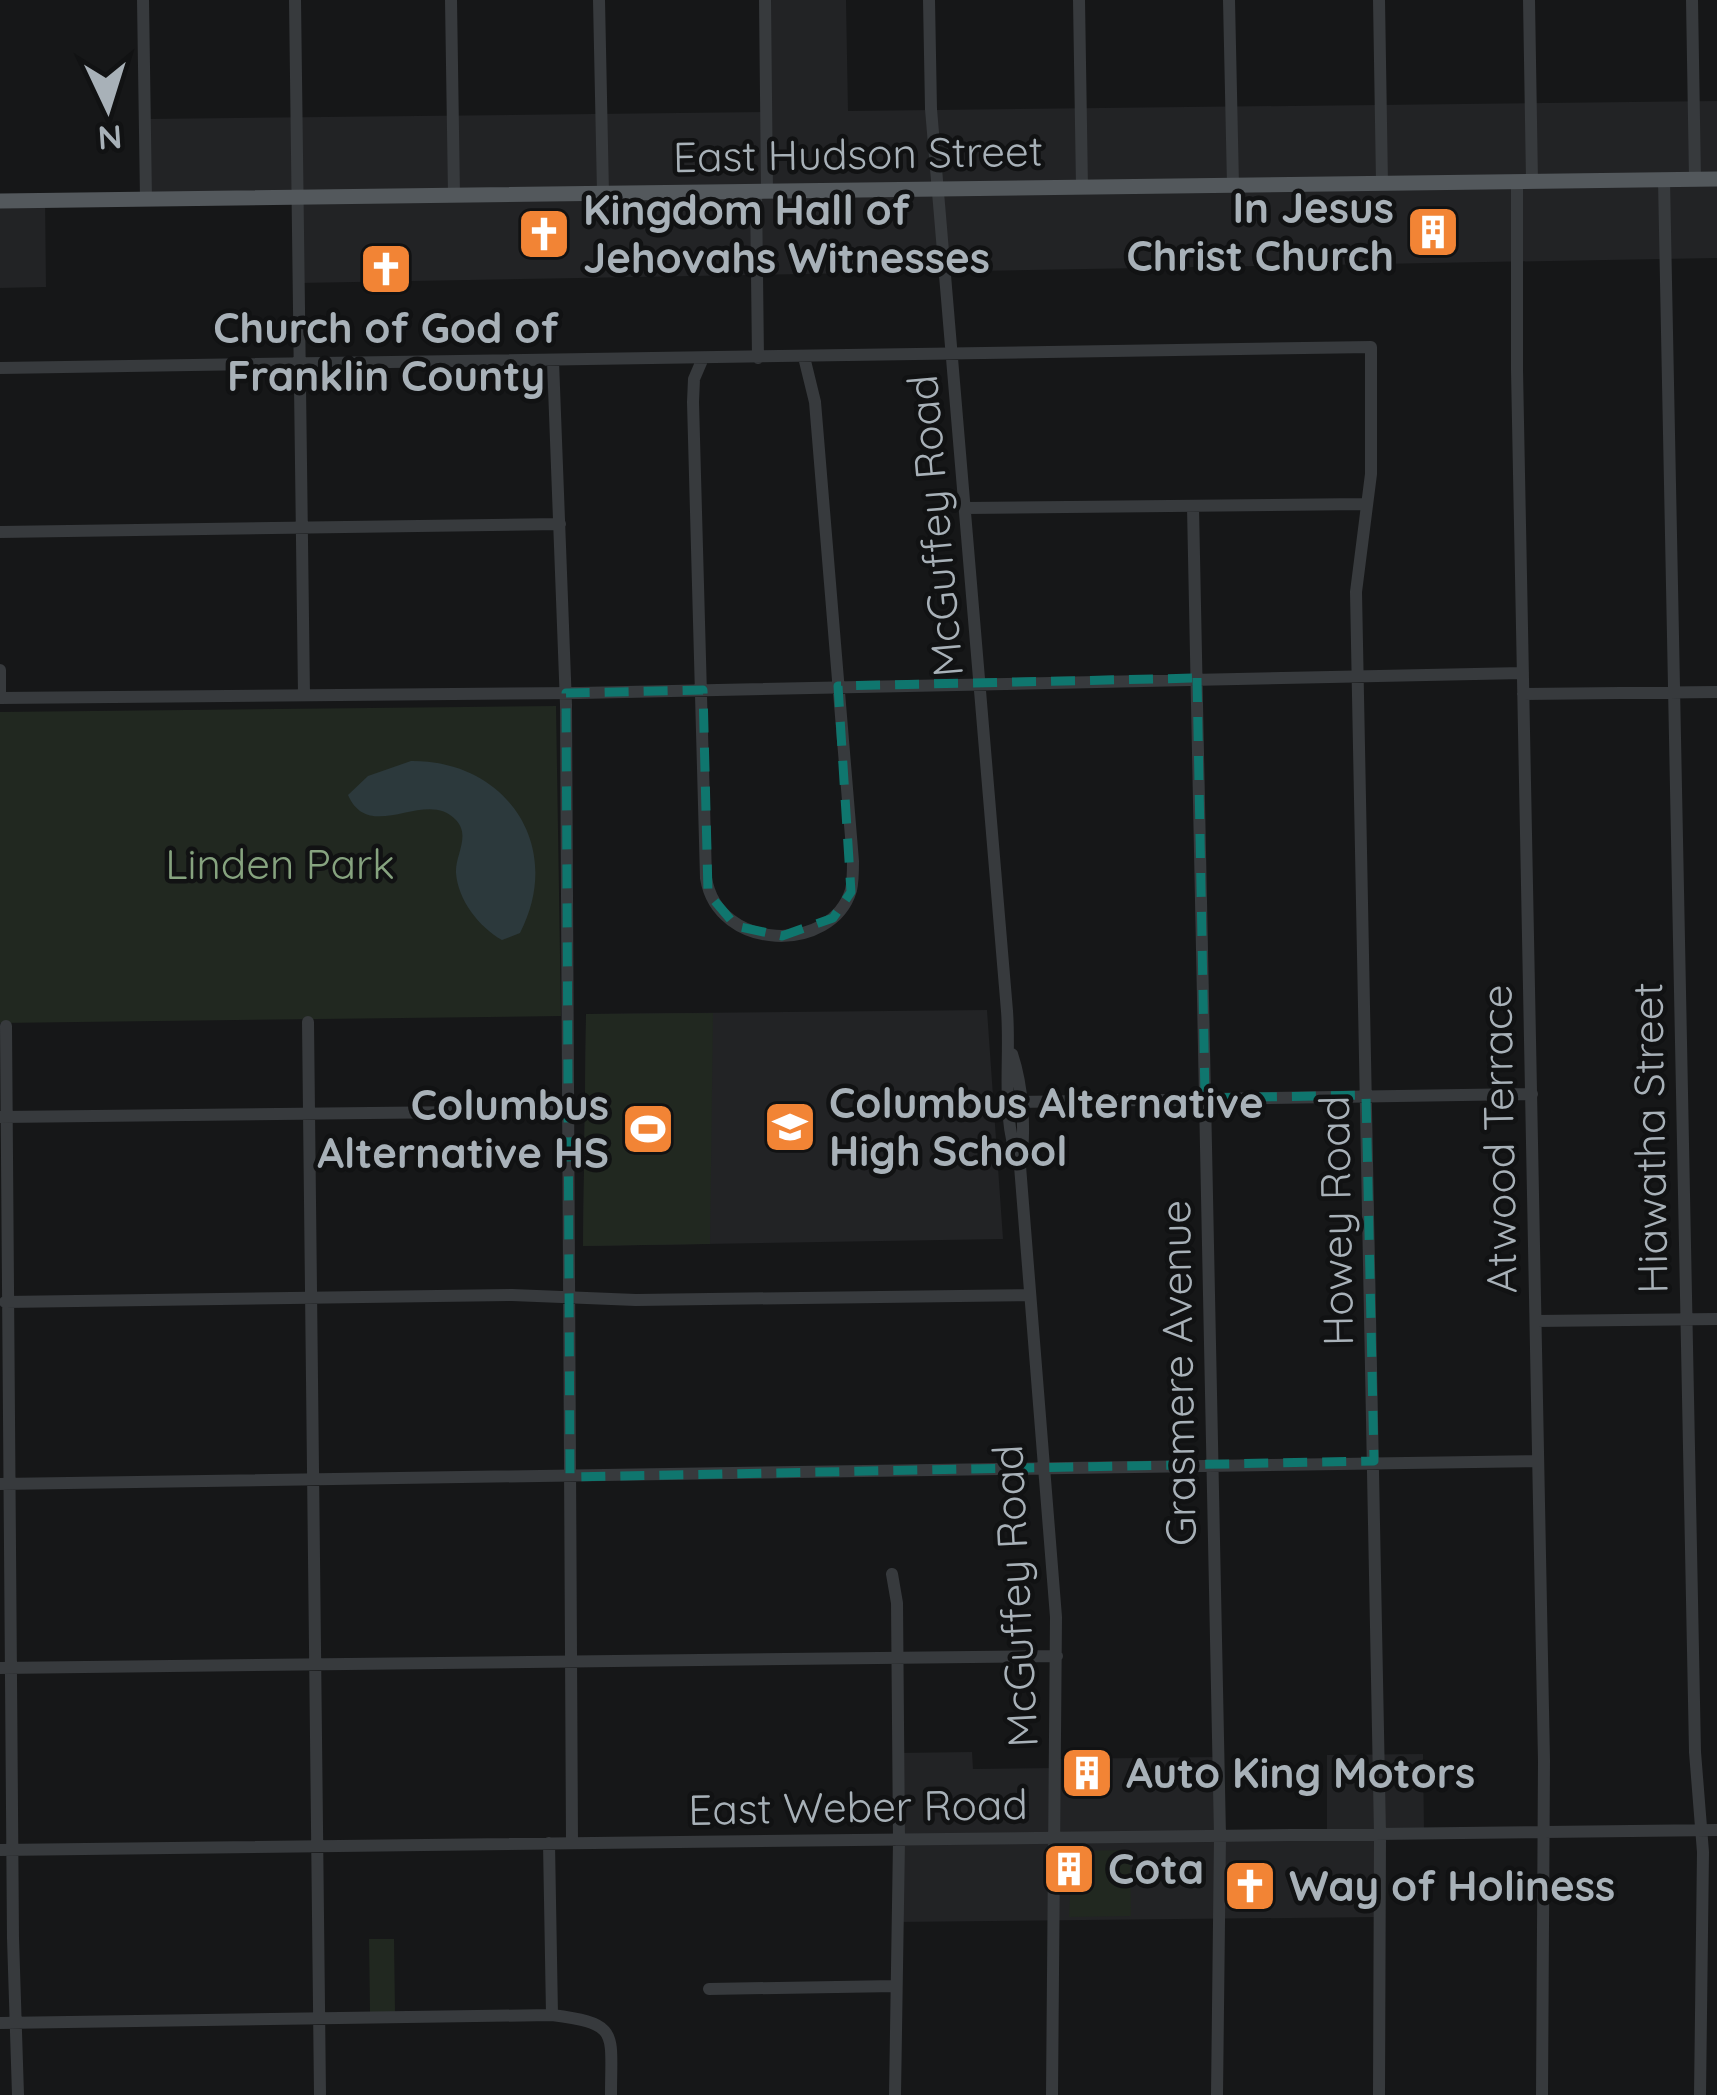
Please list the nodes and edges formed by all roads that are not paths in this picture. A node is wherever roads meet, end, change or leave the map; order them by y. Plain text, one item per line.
1 (143, 0) edge
2 (295, 0) edge
3 (451, 0) edge
4 (599, 0) edge
5 (764, 0) edge
6 (929, 0) edge
7 (1078, 0) edge
8 (1229, 0) edge
9 (1379, 0) edge
10 (1529, 0) edge
11 (1692, 0) edge
12 (1664, 179) junction
13 (1695, 179) junction
14 (1717, 179) edge
15 (1525, 181) junction
16 (1382, 183) junction
17 (1233, 185) junction
18 (1082, 187) junction
19 (940, 188) junction
20 (762, 191) junction
21 (602, 193) junction
22 (454, 195) junction
23 (298, 197) junction
24 (146, 199) junction
25 (0, 201) edge
26 (954, 354) junction
27 (804, 357) junction
28 (703, 358) junction
29 (758, 358) junction
30 (553, 361) junction
31 (300, 364) junction
32 (0, 368) edge
33 (1364, 505) junction
34 (1193, 507) junction
35 (966, 508) junction
36 (560, 524) junction
37 (304, 528) junction
38 (0, 532) edge
39 (0, 670) edge
40 (1523, 673) junction
41 (1358, 676) junction
42 (1197, 678) junction
43 (980, 683) junction
44 (838, 686) junction
45 (703, 690) junction
46 (1673, 692) junction
47 (1717, 692) edge
48 (566, 693) junction
49 (1523, 694) junction
50 (304, 695) junction
51 (0, 698) edge
52 (308, 1022) dead end
53 (6, 1027) dead end
54 (1532, 1094) junction
55 (1366, 1095) junction
56 (1205, 1098) junction
57 (1014, 1102) junction
58 (569, 1111) junction
59 (310, 1114) junction
60 (3, 1117) edge
61 (1029, 1295) junction
62 (570, 1296) junction
63 (311, 1297) junction
64 (4, 1302) edge
65 (1687, 1319) junction
66 (1717, 1319) edge
67 (1536, 1321) junction
68 (1373, 1461) junction
69 (1538, 1461) junction
70 (1213, 1463) junction
71 (1043, 1467) junction
72 (570, 1477) junction
73 (313, 1480) junction
74 (4, 1484) edge
75 (892, 1574) dead end
76 (1058, 1656) junction
77 (897, 1658) junction
78 (572, 1660) junction
79 (314, 1664) junction
80 (5, 1668) edge
81 (1699, 1830) junction
82 (1717, 1830) edge
83 (1545, 1832) junction
84 (1380, 1834) junction
85 (1220, 1835) junction
86 (1057, 1838) junction
87 (898, 1839) junction
88 (549, 1843) junction
89 (572, 1843) junction
90 (316, 1846) junction
91 (6, 1849) edge
92 (896, 1987) junction
93 (709, 1989) dead end
94 (552, 2015) junction
95 (319, 2019) junction
96 (7, 2023) edge
97 (18, 2095) edge
98 (320, 2095) edge
99 (611, 2095) edge
100 (895, 2095) edge
101 (1052, 2095) edge
102 (1217, 2095) edge
103 (1378, 2095) edge
104 (1542, 2095) edge
105 (1700, 2095) edge

1 - 24 street
2 - 23 street
3 - 22 street
4 - 21 street
5 - 20 street
6 - 19 street, McGuffey Road
7 - 18 street
8 - 17 street
9 - 16 street
10 - 15 street, Atwood Terrace
11 - 13 street
12 - 13 main road, East Hudson Street
12 - 15 main road, East Hudson Street
12 - 46 street, Hiawatha Street
13 - 14 main road, East Hudson Street
15 - 16 main road, East Hudson Street
15 - 40 street, Atwood Terrace
16 - 17 main road, East Hudson Street
17 - 18 main road, East Hudson Street
18 - 19 main road, East Hudson Street
19 - 20 main road, East Hudson Street
19 - 26 street, McGuffey Road
20 - 21 main road, East Hudson Street
20 - 29 street
21 - 22 main road, East Hudson Street
22 - 23 main road, East Hudson Street
23 - 24 main road, East Hudson Street
23 - 31 street
24 - 25 main road, East Hudson Street
26 - 27 street
26 - 33 street, Howey Road
26 - 35 street, McGuffey Road
27 - 29 street
27 - 44 street
28 - 29 street
28 - 30 street
28 - 45 street
30 - 31 street
30 - 36 street
31 - 32 street
31 - 37 street
33 - 34 street
33 - 41 street, Howey Road
34 - 35 street
34 - 42 street, Grasmere Avenue
35 - 43 street, McGuffey Road
36 - 37 street
36 - 48 street
37 - 38 street
37 - 50 street
39 - 51 street
40 - 41 street
40 - 49 street, Atwood Terrace
41 - 42 street
41 - 55 street, Howey Road
42 - 43 street
42 - 56 street, Grasmere Avenue
43 - 44 street
43 - 57 street, McGuffey Road
44 - 45 street
44 - 45 street
45 - 48 street
46 - 47 street
46 - 49 street
46 - 65 street, Hiawatha Street
48 - 50 street
48 - 58 street
49 - 54 street, Atwood Terrace
50 - 51 street
52 - 59 street
53 - 60 street
54 - 55 street
54 - 67 street, Atwood Terrace
55 - 56 street
55 - 68 street, Howey Road
56 - 57 street
56 - 70 street, Grasmere Avenue
57 - 61 street, McGuffey Road
58 - 59 street
58 - 62 street
59 - 60 street
59 - 63 street
60 - 64 street
61 - 62 street
61 - 71 street, McGuffey Road
62 - 63 street
62 - 72 street
63 - 64 street
63 - 73 street
64 - 74 street
65 - 66 street
65 - 67 street
65 - 81 street, Hiawatha Street
67 - 69 street, Atwood Terrace
68 - 69 street
68 - 70 street
68 - 84 street, Howey Road
69 - 83 street, Atwood Terrace
70 - 71 street
70 - 85 street, Grasmere Avenue
71 - 72 street
71 - 76 street, McGuffey Road
72 - 73 street
72 - 78 street
73 - 74 street
73 - 79 street
74 - 80 street
75 - 77 street
76 - 77 street
76 - 86 street, McGuffey Road
77 - 78 street
77 - 87 street
78 - 79 street
78 - 89 street
79 - 80 street
79 - 90 street
80 - 91 street
81 - 82 street, East Weber Road
81 - 83 street, East Weber Road
81 - 105 street, Hiawatha Street
83 - 84 street, East Weber Road
83 - 104 street, Atwood Terrace
84 - 85 street, East Weber Road
84 - 103 street, Howey Road
85 - 86 street, East Weber Road
85 - 102 street, Grasmere Avenue
86 - 87 street, East Weber Road
86 - 101 street, McGuffey Road
87 - 89 street, East Weber Road
87 - 92 street
88 - 89 street, East Weber Road
88 - 90 street, East Weber Road
88 - 94 street
90 - 91 street, East Weber Road
90 - 95 street
91 - 96 street
92 - 93 street
92 - 100 street
94 - 95 street
94 - 99 street
95 - 96 street
95 - 98 street
96 - 97 street

